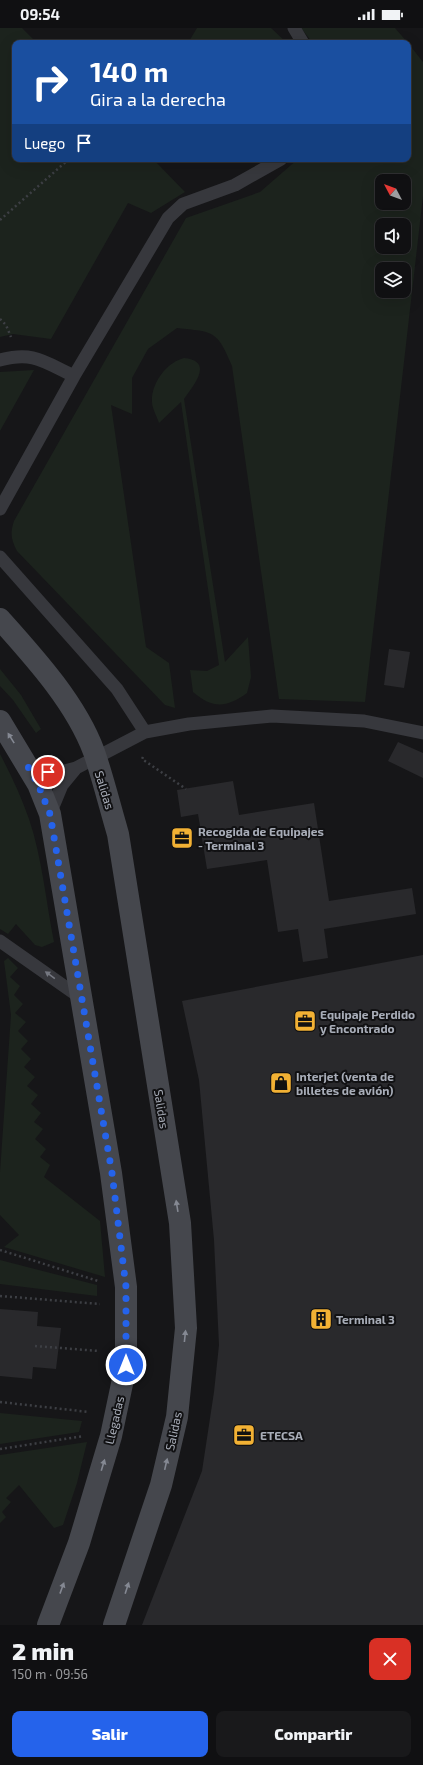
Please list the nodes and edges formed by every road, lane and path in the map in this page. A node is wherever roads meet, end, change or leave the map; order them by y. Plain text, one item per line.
1 (294, 28) edge
2 (301, 40) edge
3 (66, 162) edge
4 (276, 162) edge
5 (0, 220) edge
6 (0, 360) edge
7 (74, 376) junction
8 (0, 509) edge
9 (0, 557) edge
10 (0, 619) edge
11 (0, 721) edge
12 (145, 732) junction
13 (423, 733) edge
14 (27, 765) junction
15 (76, 768) junction
16 (186, 789) dead end
17 (50, 814) junction
18 (0, 941) edge
19 (81, 998) junction
20 (0, 1250) edge
21 (103, 1282) dead end
22 (0, 1296) edge
23 (103, 1304) dead end
24 (100, 1345) dead end
25 (35, 1346) dead end
26 (99, 1351) junction
27 (99, 1356) dead end
28 (0, 1402) edge
29 (92, 1406) dead end
30 (86, 1436) dead end
31 (0, 1449) edge
32 (48, 1625) edge
33 (114, 1625) edge

1 - 2 lane
3 - 5 path
4 - 7 lane
6 - 7 lane
7 - 8 lane
9 - 12 lane
33 -> 10 main road, Salidas, bridge
14 -> 11 main road, Llegadas
12 - 13 lane
12 - 15 lane
12 - 16 path
14 - 15 lane
14 - 17 main road, Llegadas
15 - 17 lane
17 - 19 main road, Llegadas
19 -> 18 lane
32 -> 19 main road, Llegadas
20 - 21 path
22 - 23 path
24 - 26 path
25 - 26 path
26 - 27 path
28 - 29 path
30 - 31 path

